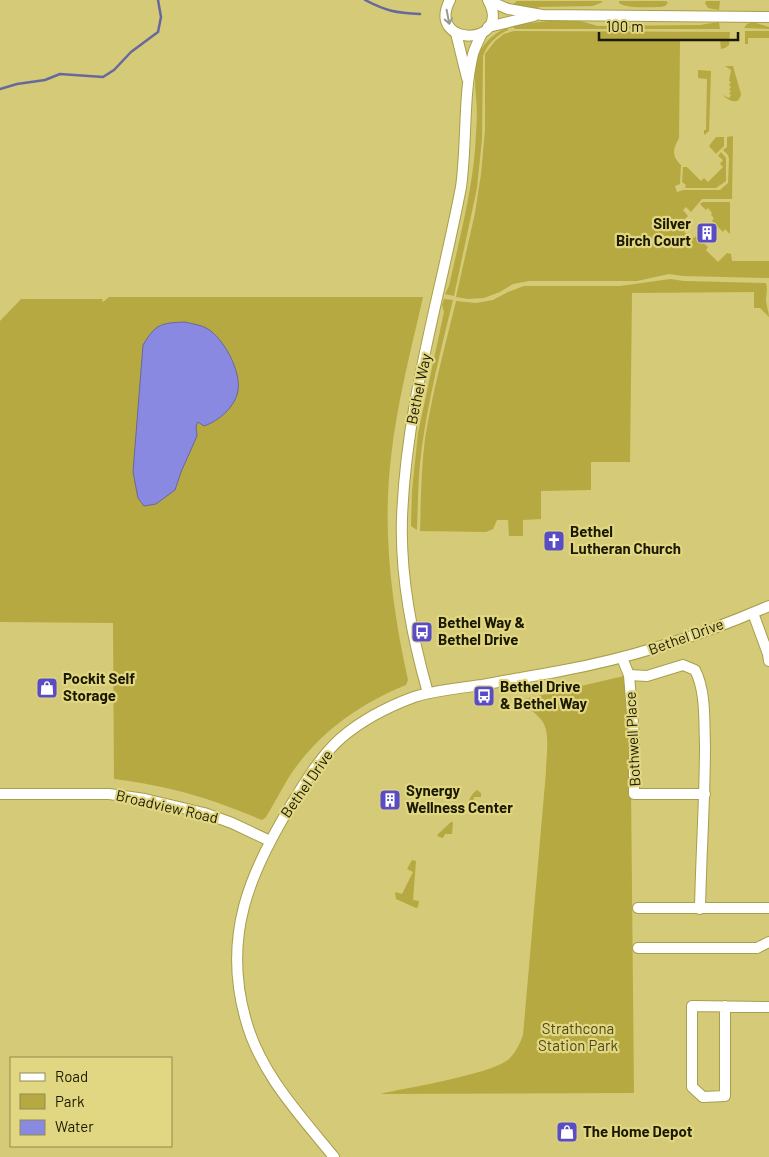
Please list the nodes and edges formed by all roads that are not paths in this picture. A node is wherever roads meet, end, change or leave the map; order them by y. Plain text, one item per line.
1 (450, 0) edge
2 (489, 0) edge
3 (542, 15) junction
4 (769, 16) edge
5 (485, 30) junction
6 (456, 33) junction
7 (469, 85) junction
8 (769, 606) edge
9 (753, 613) junction
10 (622, 658) junction
11 (769, 661) edge
12 (629, 675) junction
13 (428, 693) junction
14 (0, 794) edge
15 (705, 794) junction
16 (270, 841) junction
17 (638, 908) dead end
18 (769, 908) edge
19 (700, 909) junction
20 (769, 942) edge
21 (638, 948) dead end
22 (724, 1006) junction
23 (769, 1007) edge
24 (334, 1157) edge

1 -> 6 street, Bethel Way
2 - 3 street
2 - 5 street, Bethel Way
3 - 4 street
3 - 5 street
5 - 6 street
5 - 7 street, Bethel Way
6 - 7 street, Bethel Way
7 - 13 street, Bethel Way
8 - 9 street, Bethel Drive
9 - 10 street, Bethel Drive
9 - 11 street
10 - 12 street, Bothwell Place
10 - 13 street, Bethel Drive
12 - 15 street, Bothwell Place
12 - 15 street, Bothwell Place
13 - 16 street, Bethel Drive
14 - 16 street, Broadview Road
15 - 19 street, Bothwell Place
16 - 24 street, Bethel Drive
17 - 19 street
18 - 19 street
20 - 21 street
22 - 22 street
22 - 23 street

